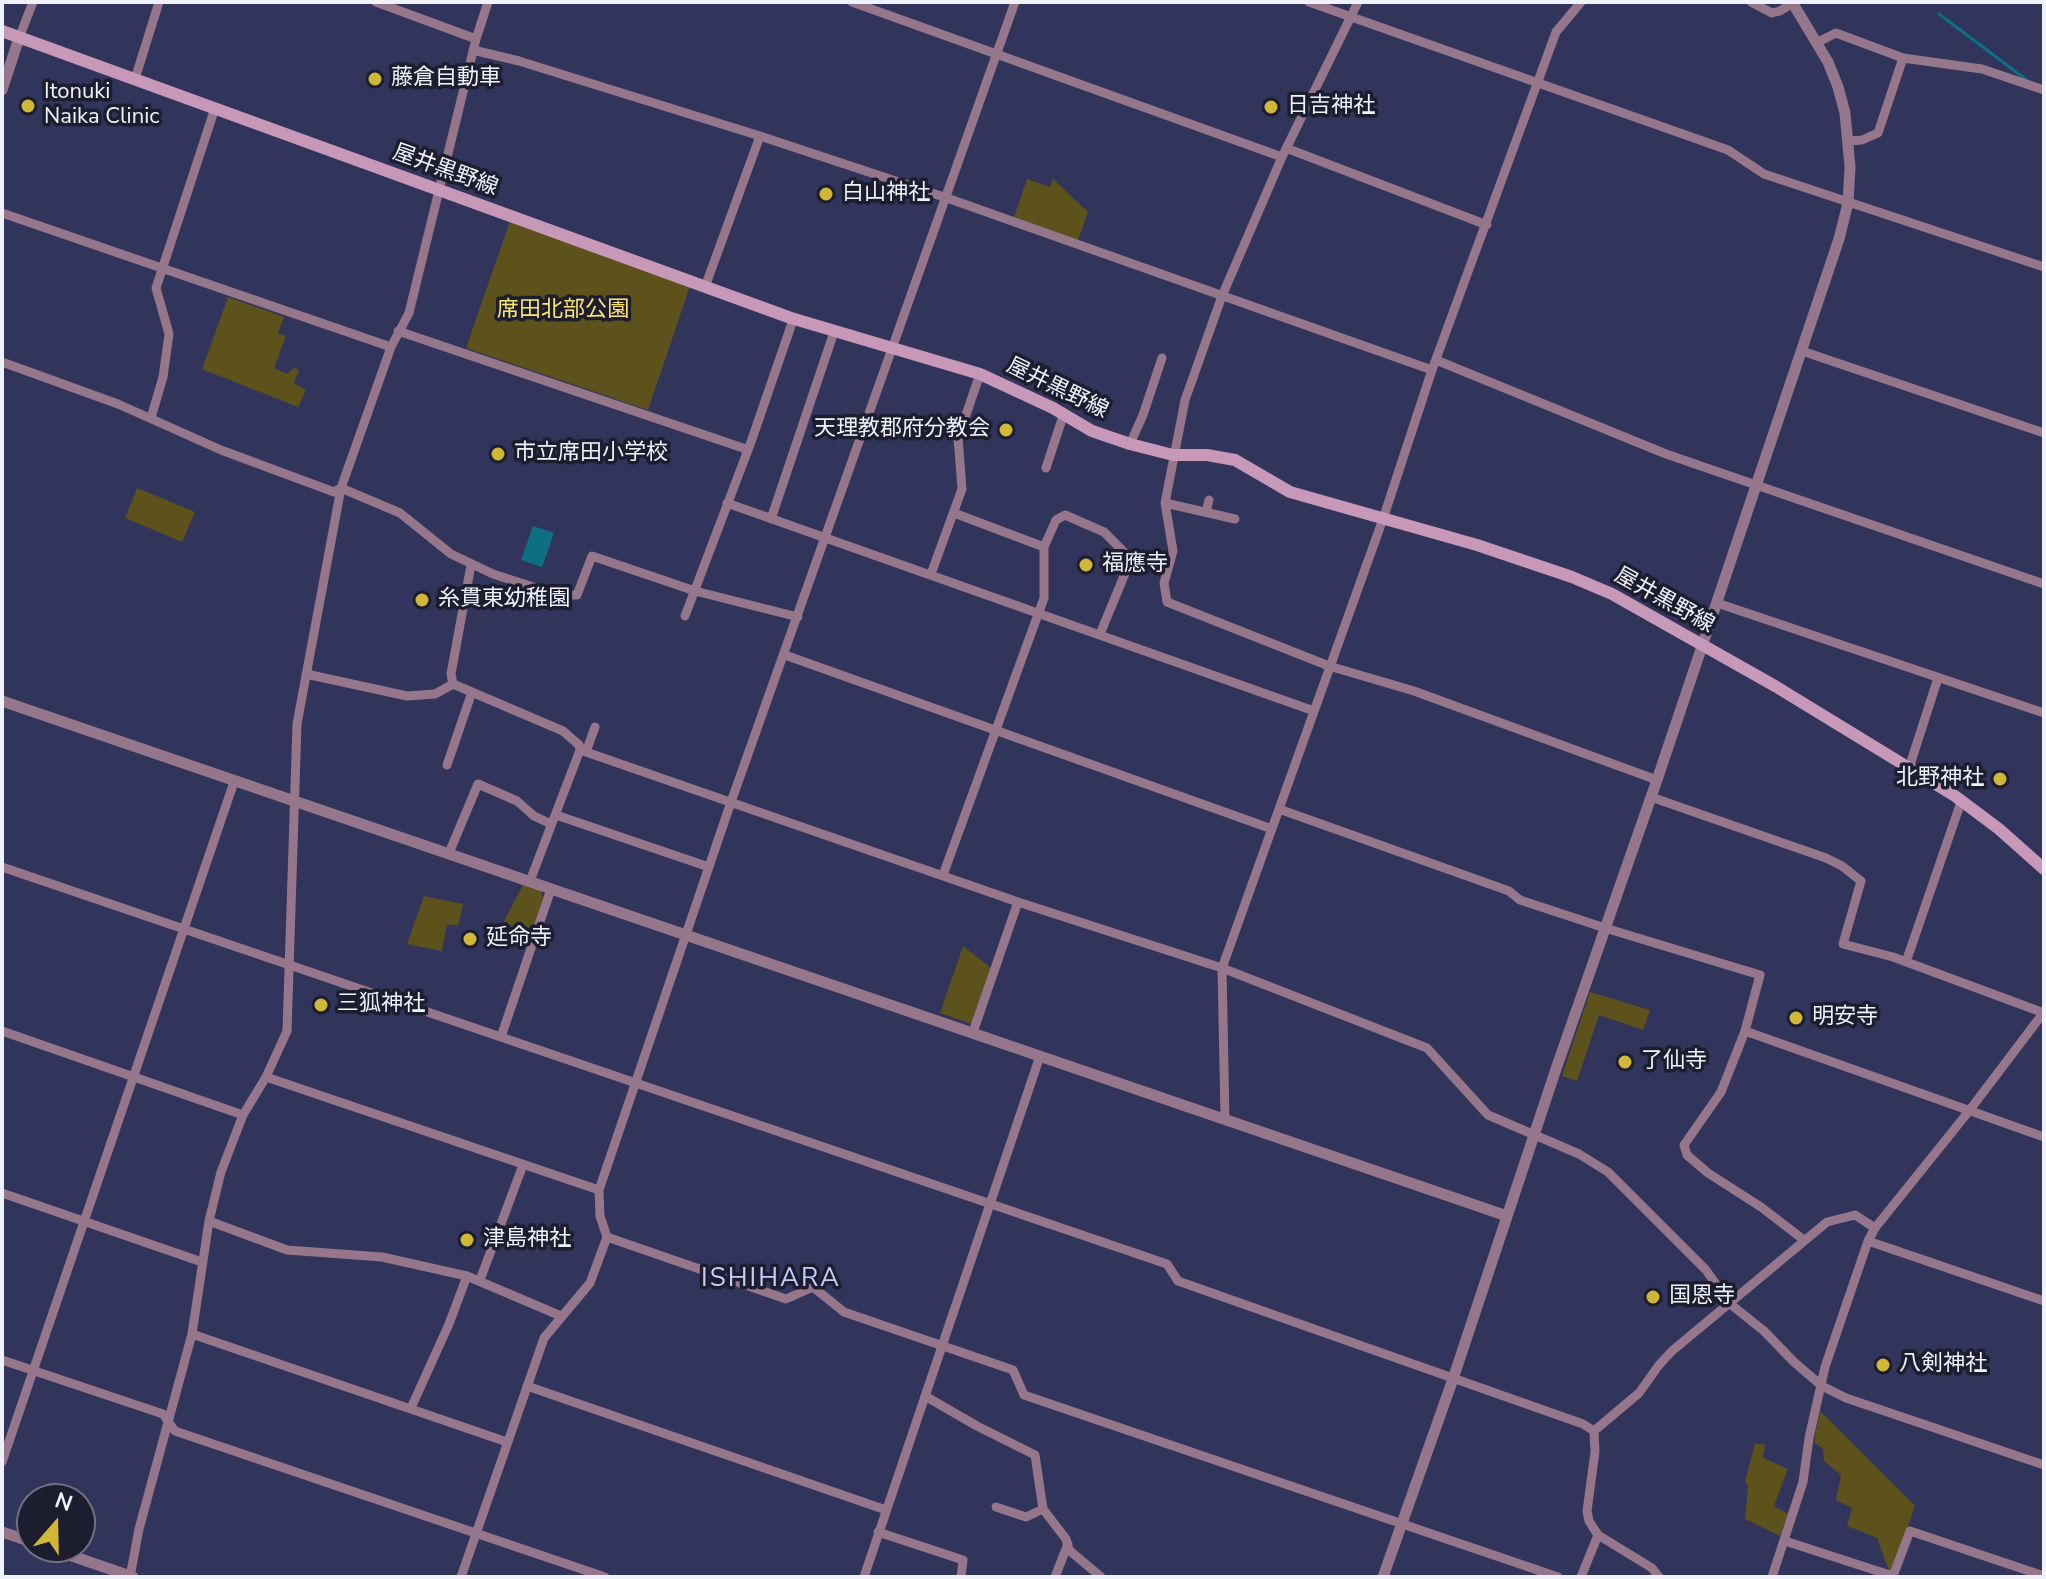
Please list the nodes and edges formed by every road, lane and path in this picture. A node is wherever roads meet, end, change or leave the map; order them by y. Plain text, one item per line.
1 (33, 2) edge
2 (159, 2) edge
3 (376, 2) edge
4 (488, 2) edge
5 (852, 2) edge
6 (1015, 2) edge
7 (1309, 2) edge
8 (1358, 2) edge
9 (1581, 2) edge
10 (1751, 2) edge
11 (1792, 3) edge
12 (1351, 16) junction
13 (2, 31) edge
14 (19, 38) junction
15 (476, 39) junction
16 (1816, 43) junction
17 (473, 50) junction
18 (997, 54) junction
19 (1903, 58) junction
20 (135, 79) junction
21 (1538, 83) junction
22 (2, 90) edge
23 (2044, 90) edge
24 (215, 108) junction
25 (760, 136) junction
26 (1849, 141) junction
27 (1284, 152) junction
28 (438, 189) junction
29 (947, 198) junction
30 (1848, 203) junction
31 (2, 213) edge
32 (1487, 225) junction
33 (2044, 267) edge
34 (162, 268) junction
35 (705, 287) junction
36 (1222, 296) junction
37 (791, 318) junction
38 (398, 331) junction
39 (834, 332) junction
40 (391, 347) junction
41 (893, 348) junction
42 (1802, 351) junction
43 (1162, 358) dead end
44 (2, 362) edge
45 (1434, 365) junction
46 (980, 374) junction
47 (1064, 413) junction
48 (151, 418) junction
49 (2044, 433) edge
50 (1130, 444) junction
51 (746, 449) junction
52 (1173, 455) junction
53 (1046, 468) dead end
54 (1756, 486) junction
55 (341, 488) junction
56 (1209, 500) dead end
57 (727, 503) junction
58 (1165, 503) junction
59 (1206, 512) junction
60 (954, 513) junction
61 (771, 519) junction
62 (1235, 519) dead end
63 (1383, 519) junction
64 (825, 537) junction
65 (1044, 547) junction
66 (1131, 559) junction
67 (471, 565) junction
68 (1167, 569) junction
69 (931, 574) junction
70 (2044, 584) edge
71 (695, 591) junction
72 (1717, 603) junction
73 (1037, 612) junction
74 (685, 616) dead end
75 (798, 617) junction
76 (1100, 634) junction
77 (1702, 644) junction
78 (785, 655) junction
79 (1329, 666) junction
80 (306, 674) junction
81 (1938, 678) junction
82 (453, 684) junction
83 (472, 692) junction
84 (2, 701) edge
85 (1314, 711) junction
86 (2044, 713) edge
87 (595, 727) dead end
88 (995, 731) junction
89 (583, 751) junction
90 (447, 765) dead end
91 (1909, 768) junction
92 (1657, 780) junction
93 (234, 782) junction
94 (1651, 797) junction
95 (294, 801) junction
96 (731, 802) junction
97 (1961, 802) junction
98 (1279, 809) junction
99 (554, 819) junction
100 (1272, 829) junction
101 (449, 853) junction
102 (2, 867) edge
103 (709, 867) junction
104 (2044, 869) edge
105 (943, 875) junction
106 (530, 881) junction
107 (551, 889) junction
108 (1018, 902) junction
109 (1605, 928) junction
110 (184, 929) junction
111 (686, 935) junction
112 (1906, 962) junction
113 (289, 965) junction
114 (1222, 968) junction
115 (2044, 1013) edge
116 (2, 1031) edge
117 (1745, 1031) junction
118 (973, 1032) junction
119 (501, 1037) junction
120 (1040, 1056) junction
121 (134, 1076) junction
122 (266, 1077) junction
123 (636, 1083) junction
124 (1969, 1111) junction
125 (243, 1115) junction
126 (1225, 1119) junction
127 (1535, 1136) junction
128 (2044, 1137) edge
129 (523, 1165) junction
130 (599, 1190) junction
131 (2, 1193) edge
132 (989, 1204) junction
133 (1507, 1216) junction
134 (85, 1221) junction
135 (209, 1221) junction
136 (1875, 1228) junction
137 (607, 1237) junction
138 (1804, 1240) junction
139 (1868, 1241) junction
140 (202, 1262) junction
141 (467, 1276) junction
142 (480, 1280) junction
143 (2044, 1301) edge
144 (1729, 1303) junction
145 (561, 1316) junction
146 (192, 1334) junction
147 (942, 1345) junction
148 (2, 1360) edge
149 (33, 1370) junction
150 (1453, 1379) junction
151 (527, 1386) junction
152 (1822, 1386) junction
153 (925, 1396) junction
154 (411, 1408) junction
155 (168, 1423) junction
156 (1594, 1431) junction
157 (507, 1442) junction
158 (2, 1462) edge
159 (2044, 1465) edge
160 (996, 1507) dead end
161 (1043, 1509) junction
162 (886, 1510) junction
163 (1401, 1524) junction
164 (878, 1532) junction
165 (476, 1533) junction
166 (1598, 1535) junction
167 (1785, 1541) junction
168 (1068, 1544) junction
169 (91, 1563) edge
170 (2044, 1576) edge
171 (131, 1577) edge
172 (461, 1577) edge
173 (605, 1577) edge
174 (864, 1577) edge
175 (961, 1577) edge
176 (1055, 1577) edge
177 (1101, 1577) edge
178 (1383, 1577) edge
179 (1558, 1577) edge
180 (1581, 1577) edge
181 (1659, 1577) edge
182 (1772, 1577) edge

1 - 14 street
2 - 20 street
3 - 15 street
4 - 15 street
5 - 18 street
6 - 18 street
7 - 12 street
8 - 12 street
9 - 21 street
10 - 11 street
11 - 16 street
12 - 21 street
12 - 27 street
13 - 14 main road, 屋井黒野線
14 - 20 main road, 屋井黒野線
14 - 22 street
15 - 17 street
16 - 19 street
16 - 26 street
17 - 25 street
17 - 28 street
18 - 27 street
18 - 29 street
19 - 23 street
19 - 26 street
20 - 24 main road, 屋井黒野線
21 - 30 street
21 - 32 street
24 - 28 main road, 屋井黒野線
24 - 34 street
25 - 29 street
25 - 35 street
26 - 30 street
27 - 32 street
27 - 36 street
28 - 35 main road, 屋井黒野線
28 - 38 street
29 - 36 street
29 - 41 street
30 - 33 street
30 - 42 street
31 - 34 street
32 - 45 street
34 - 40 street
34 - 48 street
35 - 37 main road, 屋井黒野線
36 - 45 street
36 - 52 street
37 - 39 main road, 屋井黒野線
37 - 51 street
38 - 40 street
38 - 51 street
39 - 41 main road, 屋井黒野線
39 - 61 street
40 - 55 street
41 - 46 main road, 屋井黒野線
41 - 64 street
42 - 49 street
42 - 54 street
43 - 50 street
44 - 48 street
45 - 54 street
45 - 63 street
46 - 47 main road, 屋井黒野線
46 - 60 street
47 - 50 main road, 屋井黒野線
47 - 53 street
48 - 55 street
50 - 52 main road, 屋井黒野線
51 - 57 street
52 - 58 street
52 - 63 main road, 屋井黒野線
54 - 70 street
54 - 72 street
55 - 67 street
55 - 80 street
56 - 59 street
57 - 61 street
57 - 71 street
58 - 59 street
58 - 68 street
59 - 62 street
60 - 65 street
60 - 69 street
61 - 64 street
63 - 77 main road, 屋井黒野線
63 - 79 street
64 - 69 street
64 - 75 street
65 - 66 street
65 - 73 street
66 - 68 street
66 - 76 street
67 - 71 street
67 - 82 street
68 - 79 street
69 - 73 street
71 - 74 street
71 - 75 street
72 - 77 street
72 - 81 street
73 - 76 street
73 - 88 street
75 - 78 street
76 - 85 street
77 - 91 main road, 屋井黒野線
77 - 92 street
78 - 88 street
78 - 96 street
79 - 85 street
79 - 92 street
80 - 82 street
80 - 95 street
81 - 86 street
81 - 91 street
82 - 83 street
83 - 89 street
83 - 90 street
84 - 93 street
85 - 98 street
87 - 89 street
88 - 100 street
88 - 105 street
89 - 96 street
89 - 99 street
91 - 97 main road, 屋井黒野線
92 - 94 street
93 - 95 street
93 - 110 street
94 - 109 street
94 - 112 street
95 - 101 street
95 - 113 street
96 - 103 street
96 - 105 street
97 - 104 main road, 屋井黒野線
97 - 112 street
98 - 100 street
98 - 109 street
99 - 101 street
99 - 103 street
99 - 106 street
100 - 114 street
101 - 106 street
102 - 110 street
103 - 111 street
105 - 108 street
106 - 107 street
107 - 111 street
107 - 119 street
108 - 114 street
108 - 118 street
109 - 117 street
109 - 127 street
110 - 113 street
110 - 121 street
111 - 118 street
111 - 123 street
112 - 115 street
113 - 119 street
113 - 122 street
114 - 126 street
114 - 127 street
115 - 124 street
116 - 121 street
117 - 124 street
117 - 138 street
118 - 120 street
119 - 123 street
120 - 126 street
120 - 132 street
121 - 125 street
121 - 134 street
122 - 125 street
122 - 129 street
123 - 130 street
123 - 132 street
124 - 128 street
124 - 136 street
125 - 135 street
126 - 133 street
127 - 133 street
127 - 144 street
129 - 130 street
129 - 142 street
130 - 137 street
131 - 134 street
132 - 147 street
132 - 150 street
133 - 150 street
134 - 140 street
134 - 149 street
135 - 140 street
135 - 141 street
136 - 138 street
136 - 139 street
137 - 145 street
137 - 147 street
138 - 144 street
139 - 143 street
139 - 152 street
140 - 146 street
141 - 142 street
141 - 154 street
142 - 145 street
144 - 152 street
144 - 156 street
145 - 151 street
146 - 154 street
146 - 155 street
147 - 153 street
147 - 163 street
148 - 149 street
149 - 155 street
149 - 158 street
150 - 156 street
150 - 163 street
151 - 157 street
151 - 162 street
152 - 159 street
152 - 167 street
153 - 161 street
153 - 162 street
154 - 157 street
155 - 165 street
155 - 171 street
156 - 166 street
157 - 165 street
160 - 161 street
161 - 168 street
162 - 164 street
163 - 178 street
163 - 179 street
164 - 174 street
164 - 175 street
165 - 172 street
165 - 173 street
166 - 180 street
166 - 181 street
167 - 170 street
167 - 182 street
168 - 176 street
168 - 177 street
169 - 171 street

